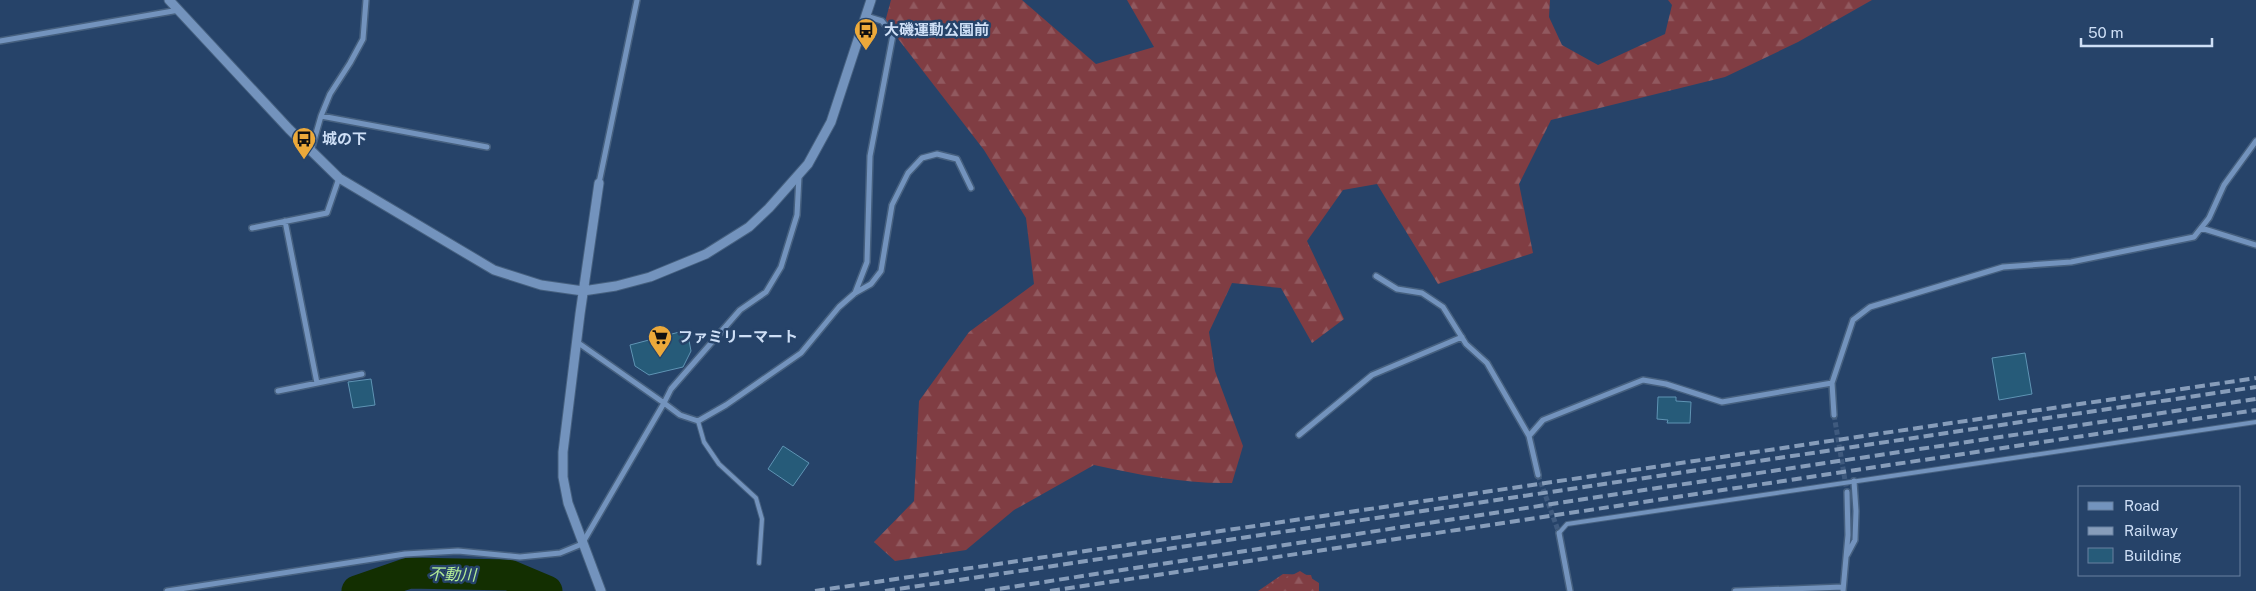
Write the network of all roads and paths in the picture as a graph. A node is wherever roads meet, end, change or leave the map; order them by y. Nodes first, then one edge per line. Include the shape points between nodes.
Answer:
1 (169, 0) edge
2 (366, 0) edge
3 (638, 0) edge
4 (871, 0) edge
5 (179, 10) junction
6 (866, 16) junction
7 (0, 41) edge
8 (321, 116) junction
9 (2256, 141) edge
10 (487, 147) dead end
11 (311, 151) junction
12 (799, 176) junction
13 (339, 178) junction
14 (599, 183) joint
15 (971, 188) dead end
16 (285, 221) junction
17 (252, 228) dead end
18 (2201, 228) junction
19 (2256, 245) edge
20 (1376, 276) dead end
21 (583, 291) junction
22 (855, 293) junction
23 (1462, 338) junction
24 (577, 342) junction
25 (362, 374) dead end
26 (317, 383) junction
27 (1832, 383) junction
28 (278, 391) dead end
29 (664, 403) junction
30 (1834, 415) tunnel mouth
31 (698, 421) junction
32 (2256, 422) edge
33 (1299, 435) dead end
34 (1529, 436) junction
35 (1538, 475) tunnel mouth
36 (1854, 481) junction
37 (1847, 492) tunnel mouth
38 (1559, 533) joint
39 (582, 544) junction
40 (1846, 558) junction
41 (759, 563) dead end
42 (1843, 589) edge
43 (167, 591) edge
44 (600, 591) edge
45 (1570, 591) edge
46 (1735, 591) edge

1 - 5 street
2 - 8 street via 363,39 330,94
3 - 14 street
4 - 6 street
5 - 7 street
5 - 11 street
6 - 12 street via 830,122
6 - 22 street via 882,20 893,35 870,156 867,262
8 - 10 street
8 - 11 street
9 - 18 street via 2224,184
11 - 13 street
12 - 21 street via 749,227 706,254 650,277
12 - 29 street via 797,215 781,267 766,292 740,310 720,330 671,389
13 - 16 street via 327,213
13 - 21 street via 494,270 541,285
14 - 21 street
15 - 22 street via 957,159 937,154 922,158 908,173 892,205 881,271 871,284
16 - 17 street
16 - 26 street
18 - 19 street
18 - 27 street via 2194,237 2071,262 2003,267 1870,307 1854,320
20 - 23 street via 1397,289 1422,293 1443,307
21 - 24 street
22 - 31 street via 839,307 801,353
23 - 33 street via 1372,375
23 - 34 street via 1487,364
24 - 29 street
24 - 39 street via 563,452 563,477
25 - 26 street
26 - 28 street
27 - 30 street
27 - 34 street via 1722,402 1643,380 1543,420
29 - 31 street via 680,415
29 - 39 street
31 - 41 lane via 704,442 719,464 756,498 762,519
32 - 36 lane
34 - 35 street
36 - 38 lane via 1567,524
36 - 40 street via 1855,540
37 - 40 street
38 - 45 street
39 - 43 street via 560,553 520,557 458,551 405,554
39 - 44 street
40 - 42 street
42 - 46 street

